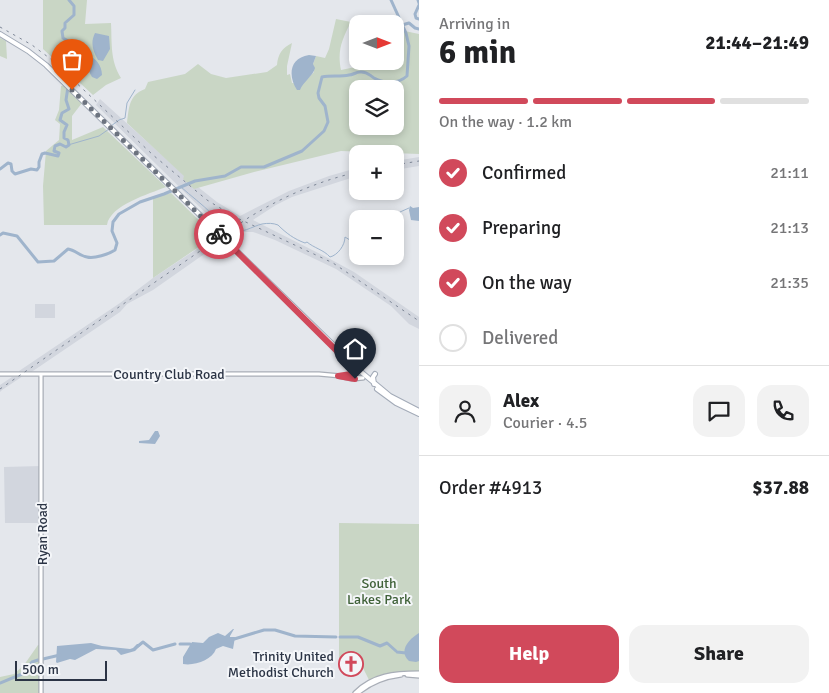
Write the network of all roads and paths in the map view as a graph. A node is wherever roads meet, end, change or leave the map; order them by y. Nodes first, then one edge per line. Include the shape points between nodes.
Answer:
1 (0, 34) edge
2 (290, 303) junction
3 (352, 366) junction
4 (0, 374) edge
5 (41, 374) junction
6 (338, 376) junction
7 (348, 376) junction
8 (364, 376) junction
9 (374, 384) junction
10 (419, 412) edge
11 (419, 674) edge
12 (42, 693) edge
13 (357, 693) edge

1 - 2 main road via 32,54 64,82
2 - 3 main road
2 - 8 main road
3 - 7 main road
3 - 8 main road
4 - 5 main road, Country Club Road
5 - 6 main road, Country Club Road
5 - 12 main road, Ryan Road
6 - 7 main road, Country Club Road
6 - 8 main road, Country Club Road via 352,379
7 - 8 main road, Country Club Road
8 - 9 main road
8 - 9 main road via 374,375
8 - 10 main road via 389,398
9 - 10 main road
11 - 13 main road via 397,673 379,677

